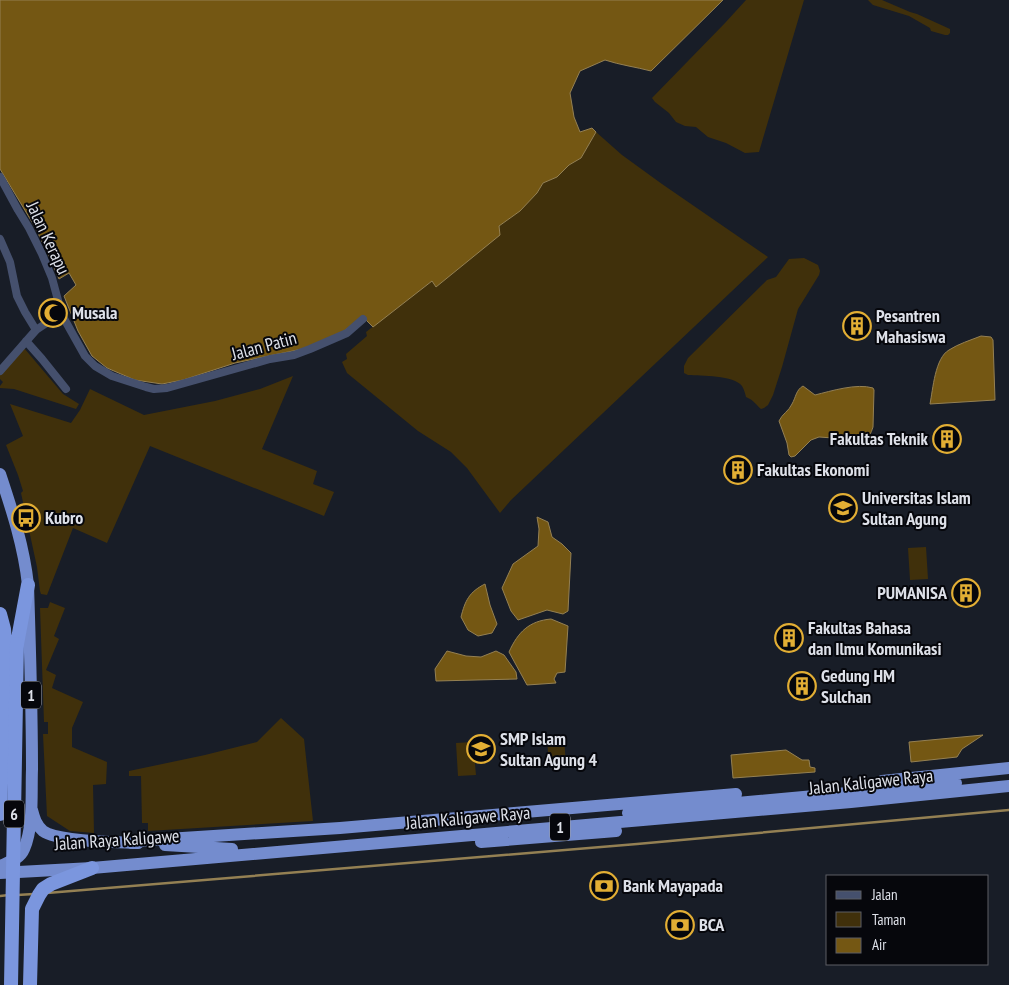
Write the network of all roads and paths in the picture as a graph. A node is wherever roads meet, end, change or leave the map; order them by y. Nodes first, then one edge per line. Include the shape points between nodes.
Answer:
1 (0, 177) edge
2 (0, 239) edge
3 (62, 315) junction
4 (363, 319) dead end
5 (36, 330) junction
6 (26, 341) junction
7 (0, 372) edge
8 (167, 388) joint
9 (66, 389) dead end
10 (0, 474) edge
11 (28, 585) junction
12 (0, 614) edge
13 (1009, 768) edge
14 (1009, 778) edge
15 (1009, 786) edge
16 (855, 793) junction
17 (1009, 793) edge
18 (31, 805) junction
19 (0, 814) edge
20 (130, 843) junction
21 (232, 849) junction
22 (1, 866) edge
23 (110, 866) junction
24 (92, 868) joint
25 (50, 877) junction
26 (11, 985) edge
27 (30, 985) edge

1 - 3 street, Jalan Kerapu via 42,254
2 - 5 street via 10,262 17,296
3 - 5 street
3 - 8 street, Jalan Kerapu via 85,356 102,371 146,387
4 - 8 street, Jalan Patin via 347,333 294,355
5 - 6 street
6 - 7 street
6 - 9 street
10 - 11 highway, 1 via 22,548
11 - 18 highway, 1
11 - 26 highway, 6, bridge via 17,644
12 - 19 highway, 6 via 4,630
13 - 16 highway
14 - 16 highway, Jalan Kaligawe Raya / 1
15 - 16 highway, Jalan Kaligawe Raya / 1
16 - 20 highway via 136,840
16 - 21 highway, Jalan Kaligawe Raya / 1
16 - 23 highway, Jalan Kaligawe Raya / 1
17 - 23 highway via 521,840 134,870
18 - 20 highway, 1 via 36,823 48,834
18 - 22 highway via 29,835 24,851 18,858
20 - 21 highway, 1
21 - 22 highway, Jalan Raya Kaligawe
22 - 25 highway
23 - 24 highway, Jalan Kaligawe Raya / 1
24 - 25 highway
25 - 27 highway via 32,909

